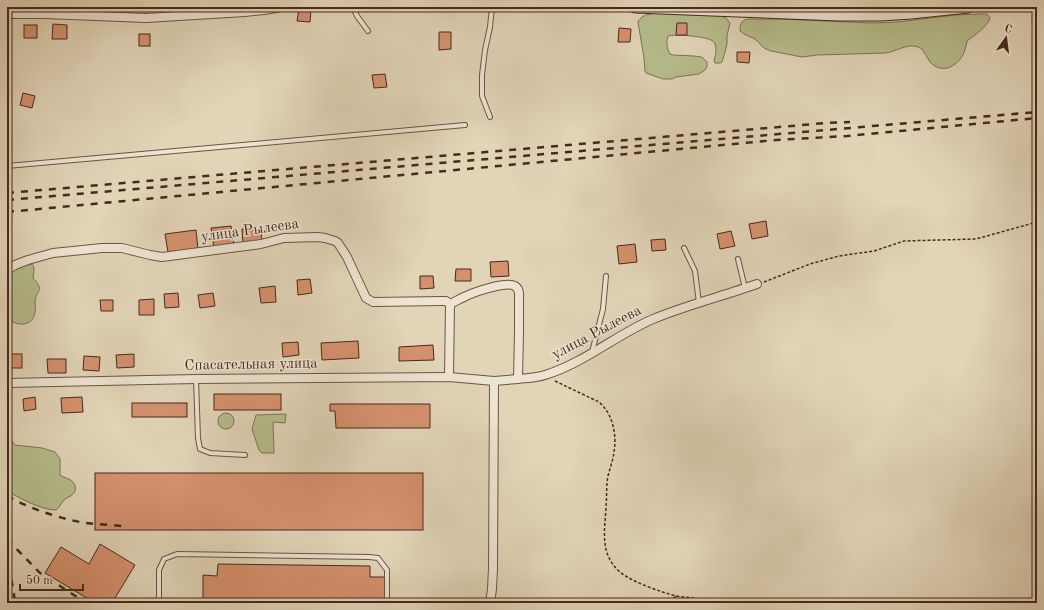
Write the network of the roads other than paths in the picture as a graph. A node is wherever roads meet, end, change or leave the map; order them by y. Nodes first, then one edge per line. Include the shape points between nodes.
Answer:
1 (281, 7) edge
2 (353, 7) edge
3 (492, 7) edge
4 (635, 7) edge
5 (968, 7) edge
6 (7, 14) edge
7 (368, 31) dead end
8 (490, 116) dead end
9 (465, 125) dead end
10 (7, 166) edge
11 (684, 248) dead end
12 (738, 259) dead end
13 (7, 270) edge
14 (606, 276) dead end
15 (757, 284) road end
16 (745, 288) junction
17 (699, 303) junction
18 (450, 304) junction
19 (591, 354) junction
20 (449, 377) junction
21 (518, 379) junction
22 (196, 380) junction
23 (494, 380) junction
24 (7, 383) edge
25 (245, 455) dead end
26 (159, 603) edge
27 (387, 603) edge
28 (490, 603) edge

1 - 6 street via 245,12 146,18
2 - 7 lane
3 - 8 lane via 482,75 482,96
4 - 5 main road via 846,15 904,14
9 - 10 lane
11 - 17 lane via 695,271
12 - 16 lane
13 - 18 street, улица Рылеева via 35,258 66,251 122,248 162,257 261,244 284,238 318,237 338,243 363,294 373,302 446,301
14 - 19 lane via 604,309
15 - 16 street, улица Рылеева
16 - 17 street, улица Рылеева
17 - 19 street, улица Рылеева via 652,320
18 - 20 street
18 - 21 street via 490,288 510,284 516,286 519,294
19 - 21 street, улица Рылеева via 545,375
20 - 22 street, Спасательная улица
20 - 23 street, Спасательная улица
21 - 23 street, улица Рылеева
22 - 24 street, Спасательная улица
22 - 25 lane via 200,449 210,453
23 - 28 street via 493,568
26 - 27 lane via 159,570 164,559 177,554 378,558 387,570

